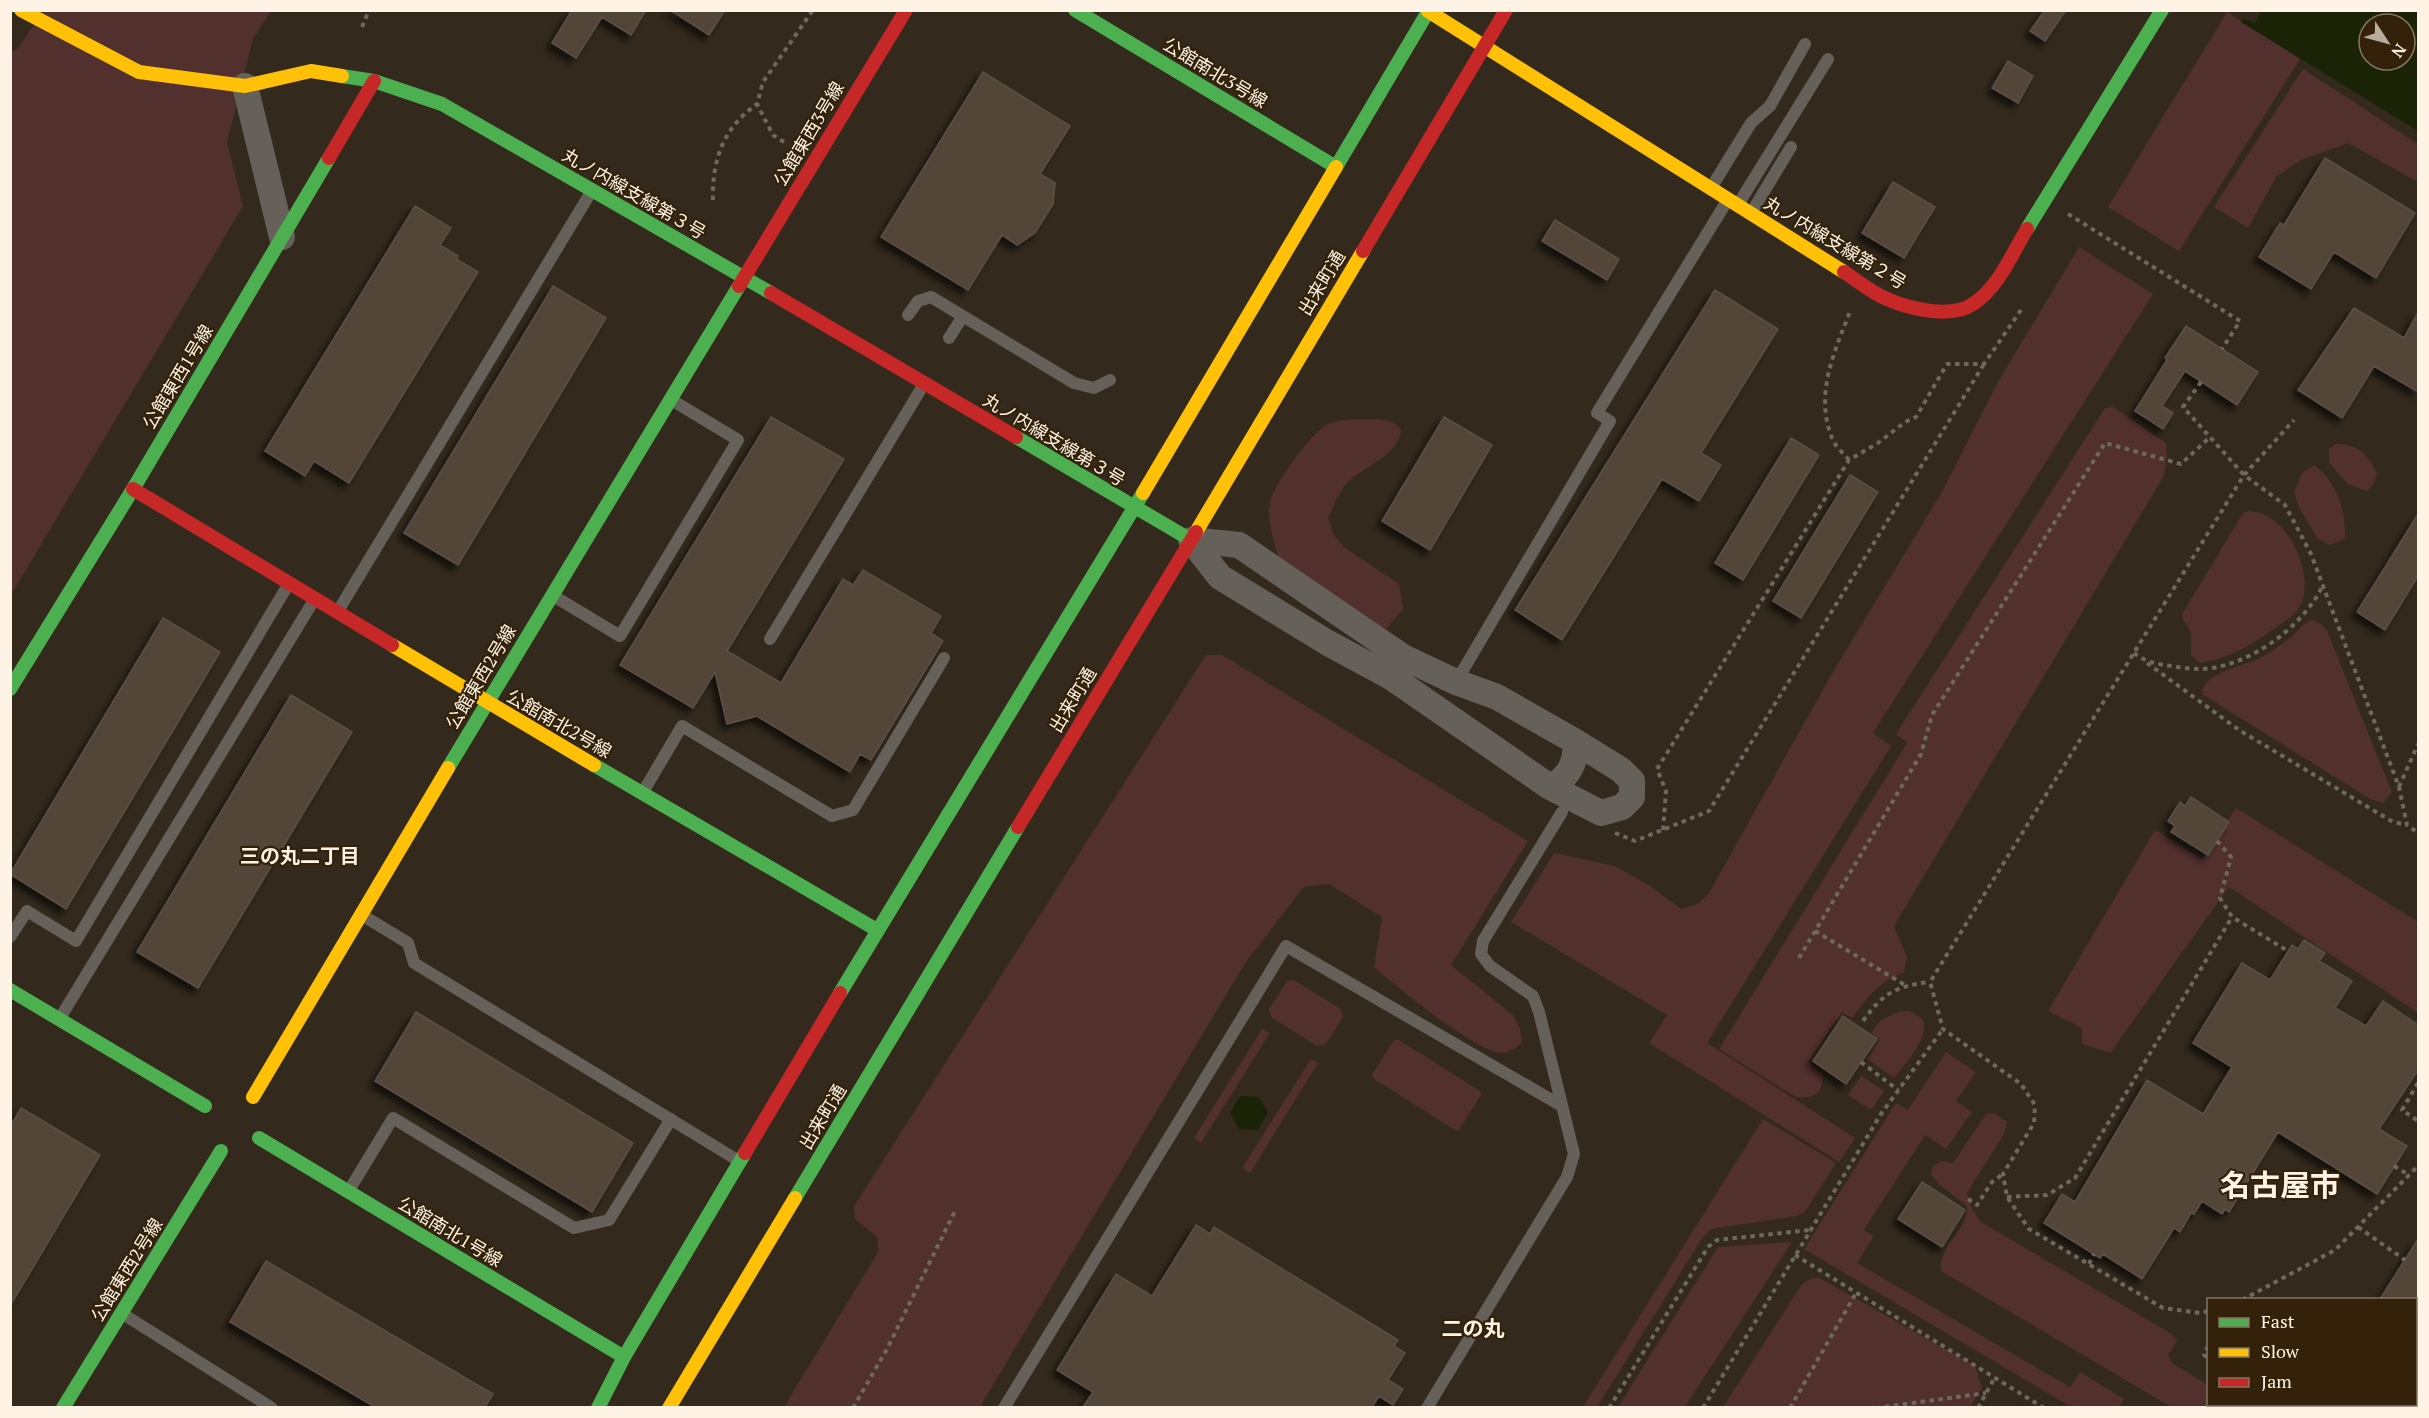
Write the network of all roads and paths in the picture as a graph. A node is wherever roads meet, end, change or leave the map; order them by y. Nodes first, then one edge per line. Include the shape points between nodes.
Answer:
1 (21, 10) edge
2 (369, 10) edge
3 (813, 10) edge
4 (906, 10) edge
5 (1075, 10) edge
6 (1506, 10) edge
7 (2162, 10) edge
8 (1428, 11) edge
9 (362, 27) dead end
10 (1805, 44) dead end
11 (1483, 47) junction
12 (1828, 59) dead end
13 (374, 81) junction
14 (245, 86) junction
15 (757, 104) junction
16 (784, 142) dead end
17 (1791, 147) dead end
18 (1336, 167) junction
19 (1711, 189) junction
20 (592, 190) junction
21 (2044, 199) junction
22 (713, 200) dead end
23 (1732, 203) junction
24 (1750, 214) junction
25 (282, 237) junction
26 (743, 277) junction
27 (1851, 309) dead end
28 (2021, 310) dead end
29 (909, 315) dead end
30 (963, 316) junction
31 (949, 338) dead end
32 (2222, 349) dead end
33 (1984, 364) junction
34 (1110, 380) dead end
35 (2200, 381) dead end
36 (924, 384) junction
37 (669, 399) junction
38 (2294, 420) dead end
39 (2210, 437) junction
40 (1849, 460) junction
41 (2244, 475) junction
42 (133, 489) junction
43 (1134, 508) junction
44 (1191, 540) junction
45 (289, 583) junction
46 (2323, 586) junction
47 (551, 595) junction
48 (315, 599) junction
49 (337, 612) junction
50 (770, 639) dead end
51 (2134, 653) junction
52 (944, 658) dead end
53 (2147, 663) junction
54 (1456, 682) junction
55 (10, 689) edge
56 (486, 702) junction
57 (1576, 742) junction
58 (2418, 744) edge
59 (1550, 787) junction
60 (2399, 787) junction
61 (642, 793) junction
62 (1562, 812) dead end
63 (2407, 825) junction
64 (1663, 830) junction
65 (1614, 833) dead end
66 (2418, 833) edge
67 (2217, 841) dead end
68 (361, 914) junction
69 (2232, 917) junction
70 (877, 930) junction
71 (1815, 931) junction
72 (10, 937) edge
73 (2288, 951) dead end
74 (1799, 958) dead end
75 (1930, 982) junction
76 (1905, 985) junction
77 (10, 990) edge
78 (60, 1019) junction
79 (1863, 1021) dead end
80 (1942, 1029) junction
81 (1861, 1062) dead end
82 (2418, 1083) edge
83 (1898, 1090) junction
84 (218, 1093) dead end
85 (1562, 1106) junction
86 (670, 1119) junction
87 (2418, 1121) edge
88 (255, 1142) joint
89 (221, 1149) dead end
90 (740, 1161) junction
91 (2394, 1166) dead end
92 (2418, 1166) edge
93 (2002, 1174) junction
94 (2409, 1175) junction
95 (348, 1192) junction
96 (2007, 1197) junction
97 (1968, 1199) dead end
98 (956, 1209) dead end
99 (2358, 1227) junction
100 (1810, 1230) junction
101 (2094, 1254) dead end
102 (1795, 1256) junction
103 (2405, 1260) dead end
104 (2088, 1264) junction
105 (1856, 1293) junction
106 (2244, 1298) edge
107 (2207, 1311) edge
108 (122, 1313) junction
109 (624, 1357) junction
110 (1995, 1377) junction
111 (1986, 1394) junction
112 (63, 1407) edge
113 (272, 1407) edge
114 (598, 1407) edge
115 (669, 1407) edge
116 (853, 1407) edge
117 (1004, 1407) edge
118 (1427, 1407) edge
119 (1609, 1407) edge
120 (1703, 1407) edge
121 (1790, 1407) edge
122 (1876, 1407) edge
123 (1978, 1407) edge
124 (2044, 1407) edge

1 - 14 street, 丸ノ内線支線第３号 via 139,72
2 - 9 path
3 - 15 path via 763,82
4 - 26 street, 公館東西3号線
5 - 18 street, 公館南北3号線
6 - 11 street, 出来町通
7 - 21 street, 丸ノ内線支線第２号
8 - 11 street, 丸ノ内線支線第２号
8 - 18 street
10 - 19 lane via 1770,106 1751,123
11 - 19 street, 丸ノ内線支線第２号
11 - 44 street, 出来町通
12 - 23 lane
13 - 14 street, 丸ノ内線支線第３号 via 310,70
13 - 20 street, 丸ノ内線支線第３号 via 442,104
13 - 25 street, 公館東西1号線
14 - 25 street
15 - 16 path via 773,135
15 - 22 path via 746,112 719,150 713,170
17 - 24 lane
18 - 43 street
19 - 23 street, 丸ノ内線支線第２号
20 - 26 street, 丸ノ内線支線第３号
20 - 49 lane
21 - 24 street, 丸ノ内線支線第２号 via 1992,286 1971,306 1944,310 1917,309 1886,299
21 - 32 path via 2240,321
23 - 24 street, 丸ノ内線支線第２号
23 - 54 lane via 1597,413 1610,421
25 - 42 street, 公館東西1号線
26 - 36 street, 丸ノ内線支線第３号
26 - 37 street, 公館東西2号線
27 - 40 path via 1827,372 1824,409 1832,440
28 - 33 path
29 - 30 lane via 918,301 931,297
30 - 31 lane
30 - 34 lane via 1074,383 1094,388
33 - 40 path via 1947,364 1916,417
33 - 64 path via 1708,811
35 - 39 path via 2183,407
36 - 43 street, 丸ノ内線支線第３号
36 - 50 lane
37 - 47 street, 公館東西2号線
37 - 47 lane via 738,440 662,568 620,636
38 - 41 path
39 - 41 path
39 - 71 path via 2181,464 2105,443 1932,716 1921,754
40 - 64 path via 1657,769 1666,791
41 - 46 path via 2285,505
41 - 51 path
42 - 45 street, 公館南北2号線
42 - 55 street, 公館東西1号線
43 - 44 street, 丸ノ内線支線第３号
43 - 70 street
44 - 54 street via 1239,545 1403,657
44 - 59 street via 1220,577 1391,677
44 - 115 street, 出来町通
45 - 48 street, 公館南北2号線
45 - 72 lane via 76,941 27,911
46 - 53 path via 2301,619 2252,654 2199,669
46 - 60 path
47 - 56 street, 公館東西2号線
48 - 49 street, 公館南北2号線
48 - 78 lane
49 - 56 street, 公館南北2号線
51 - 53 path
51 - 75 path
52 - 61 lane via 853,810 832,816 682,726
53 - 63 path via 2269,748 2393,822
54 - 57 street via 1497,697
56 - 61 street, 公館南北2号線
56 - 68 street, 公館東西2号線
57 - 59 street via 1576,760 1560,782
57 - 59 street via 1621,770 1632,781 1632,797 1622,807 1601,813
58 - 60 path
60 - 63 path
61 - 70 street, 公館南北2号線
62 - 85 lane via 1483,941 1480,954 1490,966 1533,996
63 - 66 path
64 - 65 path via 1635,841
67 - 69 path via 2231,857 2220,898
68 - 86 lane via 408,943 414,963
68 - 88 street, 公館東西2号線 via 249,1094 263,1116
69 - 73 path
69 - 96 path via 2075,1178 2047,1195
70 - 90 street
71 - 74 path
71 - 76 path
75 - 76 path
75 - 80 path
76 - 79 path via 1885,996
77 - 78 street
78 - 84 street via 203,1111
80 - 83 path
80 - 93 path via 2021,1084 2036,1105 2034,1123
81 - 83 path
82 - 87 path via 2402,1110
83 - 100 path
85 - 117 lane via 1286,946
85 - 118 lane via 1574,1154 1567,1178
86 - 90 lane
86 - 95 lane via 609,1220 574,1228 393,1119
88 - 95 street, 公館南北1号線
89 - 108 street, 公館東西2号線
90 - 109 street
91 - 94 path
92 - 94 path
93 - 96 path
93 - 97 path via 1977,1205
94 - 99 path
95 - 109 street, 公館南北1号線
96 - 104 path via 2029,1229
98 - 116 path via 887,1349
99 - 103 path
99 - 106 path via 2335,1250
100 - 102 path
100 - 119 path via 1717,1240 1707,1246
101 - 104 path
102 - 105 path
102 - 120 path
104 - 107 path via 2163,1308
105 - 110 path
105 - 121 path
108 - 112 street, 公館東西2号線
108 - 113 lane
109 - 114 street
110 - 111 path
110 - 124 path
111 - 122 path
111 - 123 path

